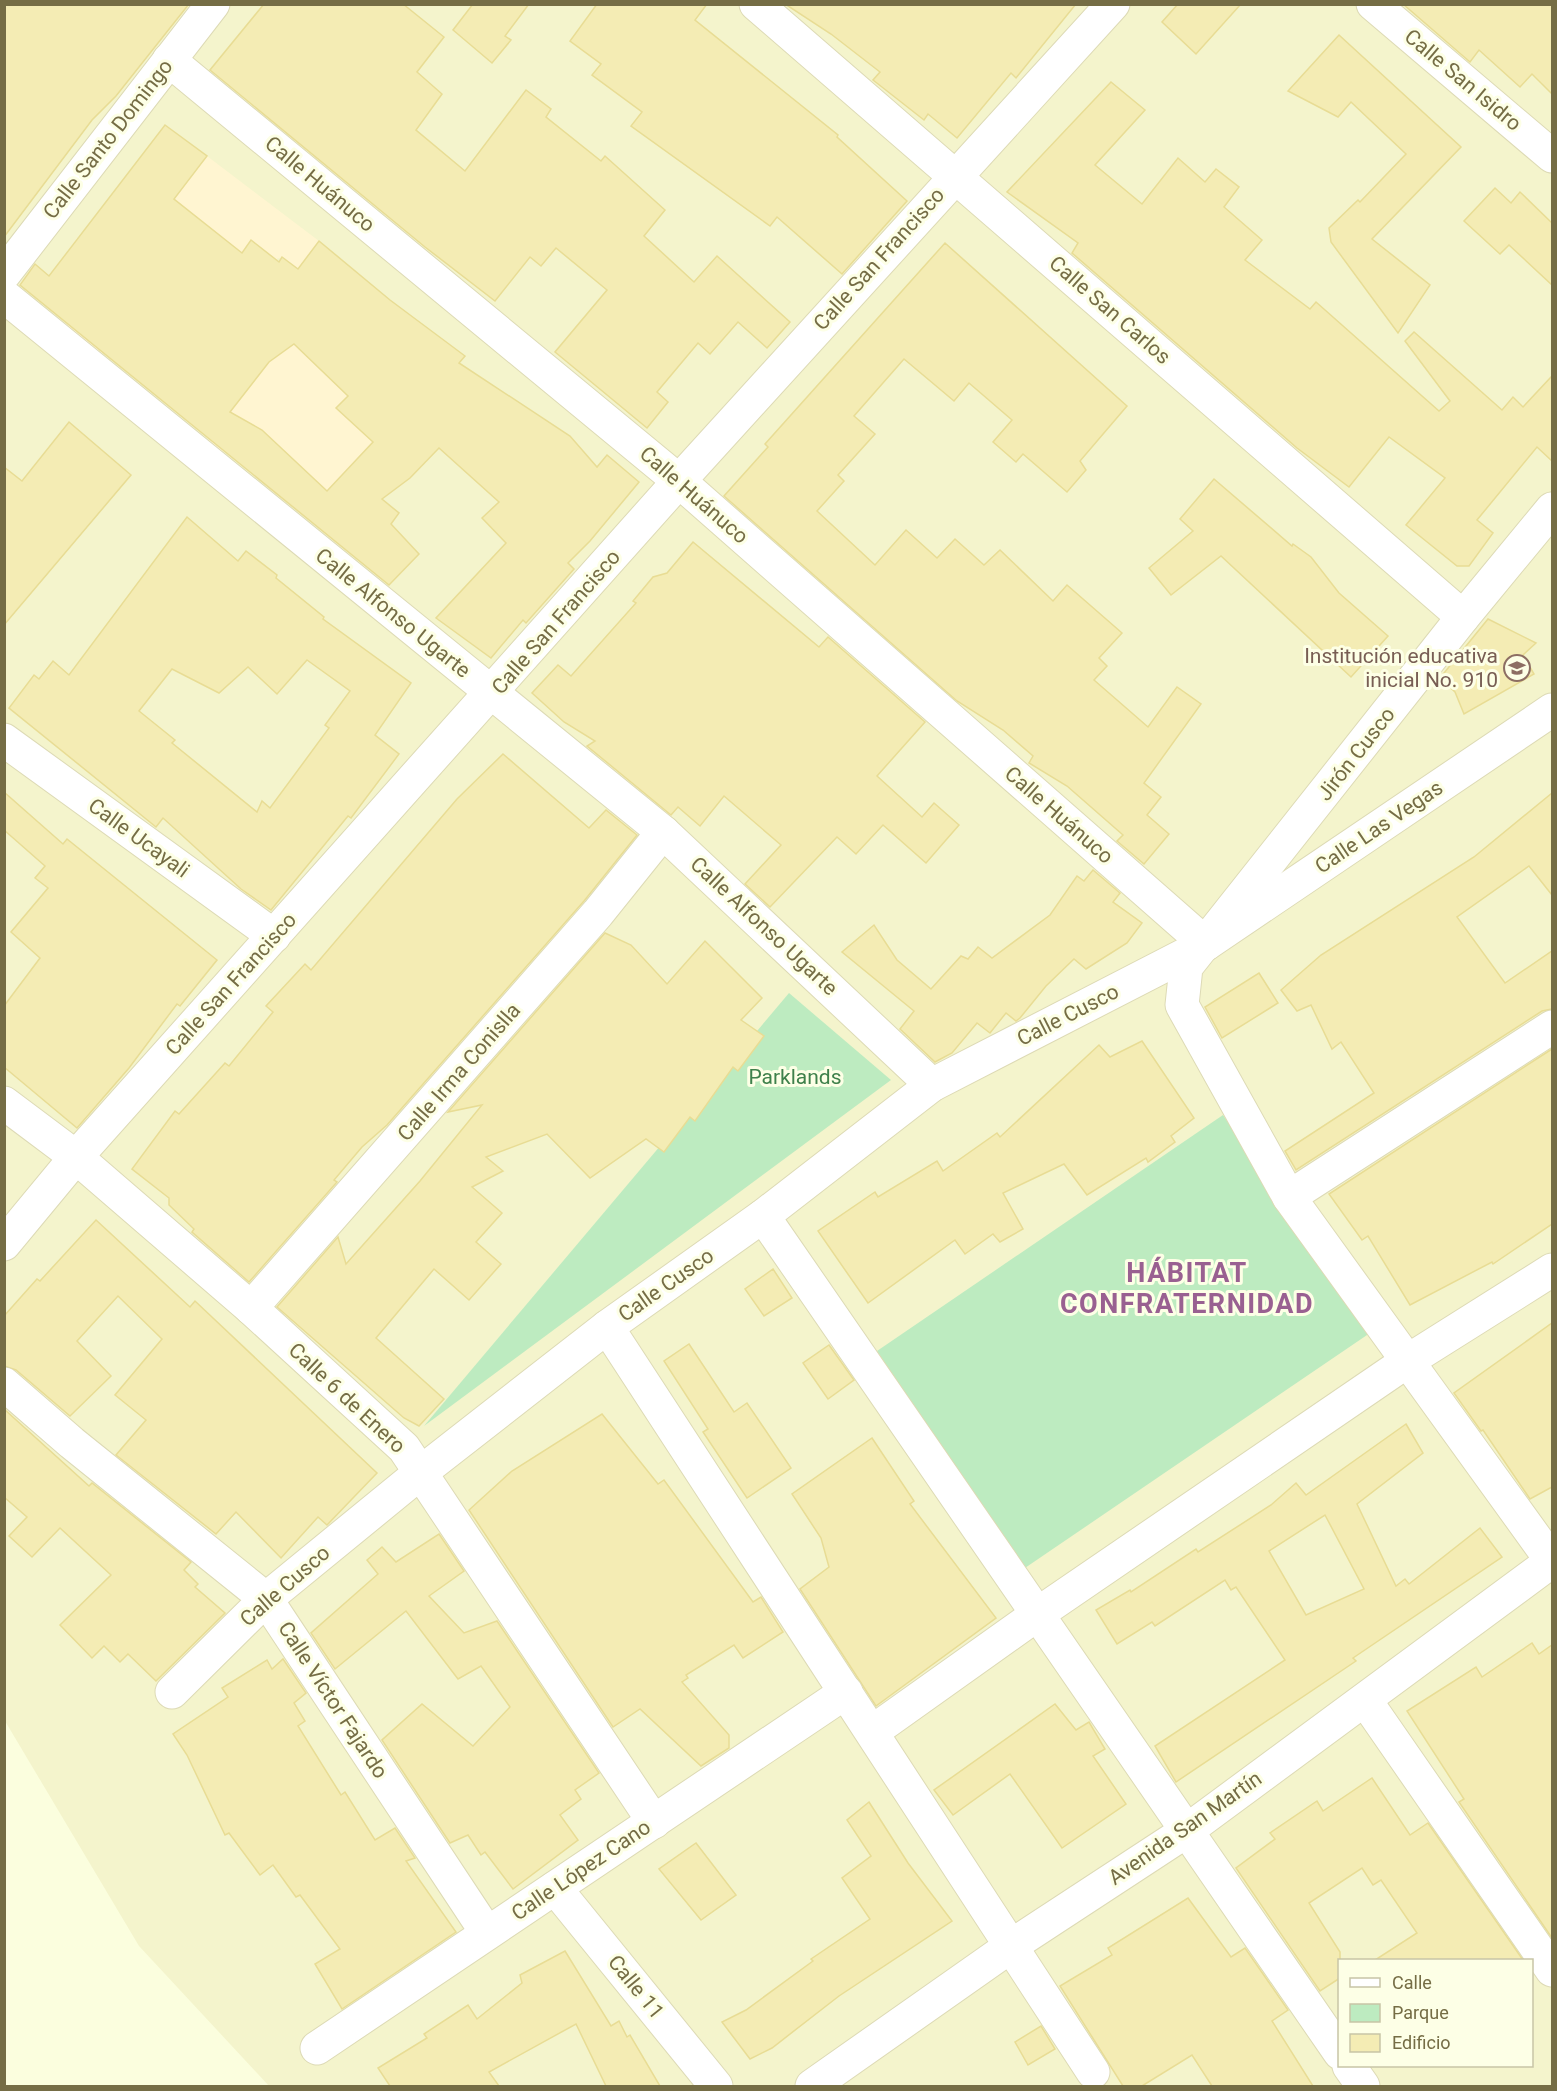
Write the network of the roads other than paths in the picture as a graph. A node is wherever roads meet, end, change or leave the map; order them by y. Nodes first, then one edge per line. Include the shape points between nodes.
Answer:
1 (213, 4) edge
2 (756, 4) edge
3 (1113, 4) edge
4 (1373, 4) edge
5 (169, 60) junction
6 (1552, 156) edge
7 (955, 176) junction
8 (4, 274) edge
9 (4, 296) edge
10 (679, 481) junction
11 (1552, 509) edge
12 (1463, 617) junction
13 (491, 694) junction
14 (1552, 710) edge
15 (4, 740) edge
16 (663, 832) junction
17 (274, 936) junction
18 (1206, 944) junction
19 (1552, 1027) edge
20 (932, 1085) junction
21 (4, 1103) edge
22 (76, 1157) junction
23 (1289, 1197) junction
24 (763, 1216) junction
25 (4, 1244) edge
26 (1552, 1270) edge
27 (251, 1308) junction
28 (607, 1327) junction
29 (1406, 1362) junction
30 (4, 1384) edge
31 (420, 1473) junction
32 (1552, 1561) edge
33 (267, 1599) junction
34 (1038, 1613) junction
35 (172, 1692) dead end
36 (846, 1692) junction
37 (1365, 1700) junction
38 (872, 1732) junction
39 (654, 1822) junction
40 (1185, 1832) junction
41 (555, 1888) junction
42 (487, 1934) junction
43 (1011, 1946) junction
44 (1552, 1970) edge
45 (316, 2048) dead end
46 (1338, 2050) edge
47 (1349, 2067) edge
48 (1092, 2072) dead end
49 (716, 2086) edge
50 (812, 2086) edge
51 (1363, 2086) edge

1 - 5 street, Calle Santo Domingo
2 - 7 street, Calle San Carlos
3 - 7 street, Calle San Francisco
4 - 6 street, Calle San Isidro
5 - 8 street, Calle Santo Domingo
5 - 10 street, Calle Huánuco
7 - 10 street, Calle San Francisco
7 - 12 street, Calle San Carlos
9 - 13 street, Calle Alfonso Ugarte
10 - 13 street, Calle San Francisco
10 - 18 street, Calle Huánuco
11 - 12 street, Jirón Cusco
12 - 18 street, Jirón Cusco
13 - 16 street, Calle Alfonso Ugarte
13 - 17 street, Calle San Francisco
14 - 18 street, Calle Las Vegas
15 - 17 street, Calle Ucayali
16 - 20 street, Calle Alfonso Ugarte
16 - 27 street, Calle Irma Conislla via 598,913
17 - 22 street, Calle San Francisco
18 - 20 street, Calle Cusco
18 - 23 street via 1186,968 1182,1005
19 - 23 street
20 - 24 street, Calle Cusco
21 - 22 street, Calle 6 de Enero
22 - 25 street, Calle San Francisco
22 - 27 street, Calle 6 de Enero
23 - 29 street
24 - 28 street, Calle Cusco
24 - 34 street
26 - 29 street
27 - 31 street, Calle 6 de Enero via 404,1448
28 - 31 street, Calle Cusco
28 - 36 street
29 - 32 street
29 - 34 street
30 - 33 street, Calle Víctor Fajardo
31 - 33 street, Calle Cusco
31 - 39 street, Calle 6 de Enero
32 - 37 street, Avenida San Martín
33 - 35 street, Calle Cusco
33 - 42 street, Calle Víctor Fajardo
34 - 38 street
34 - 40 street
36 - 38 street
36 - 39 street, Calle López Cano
37 - 40 street, Avenida San Martín
37 - 44 street
38 - 43 street
39 - 41 street, Calle López Cano
40 - 43 street, Avenida San Martín
40 - 46 street
41 - 42 street, Calle López Cano
41 - 49 street, Calle 11
42 - 45 street, Calle López Cano
43 - 48 street
43 - 50 street, Avenida San Martín
47 - 51 street

